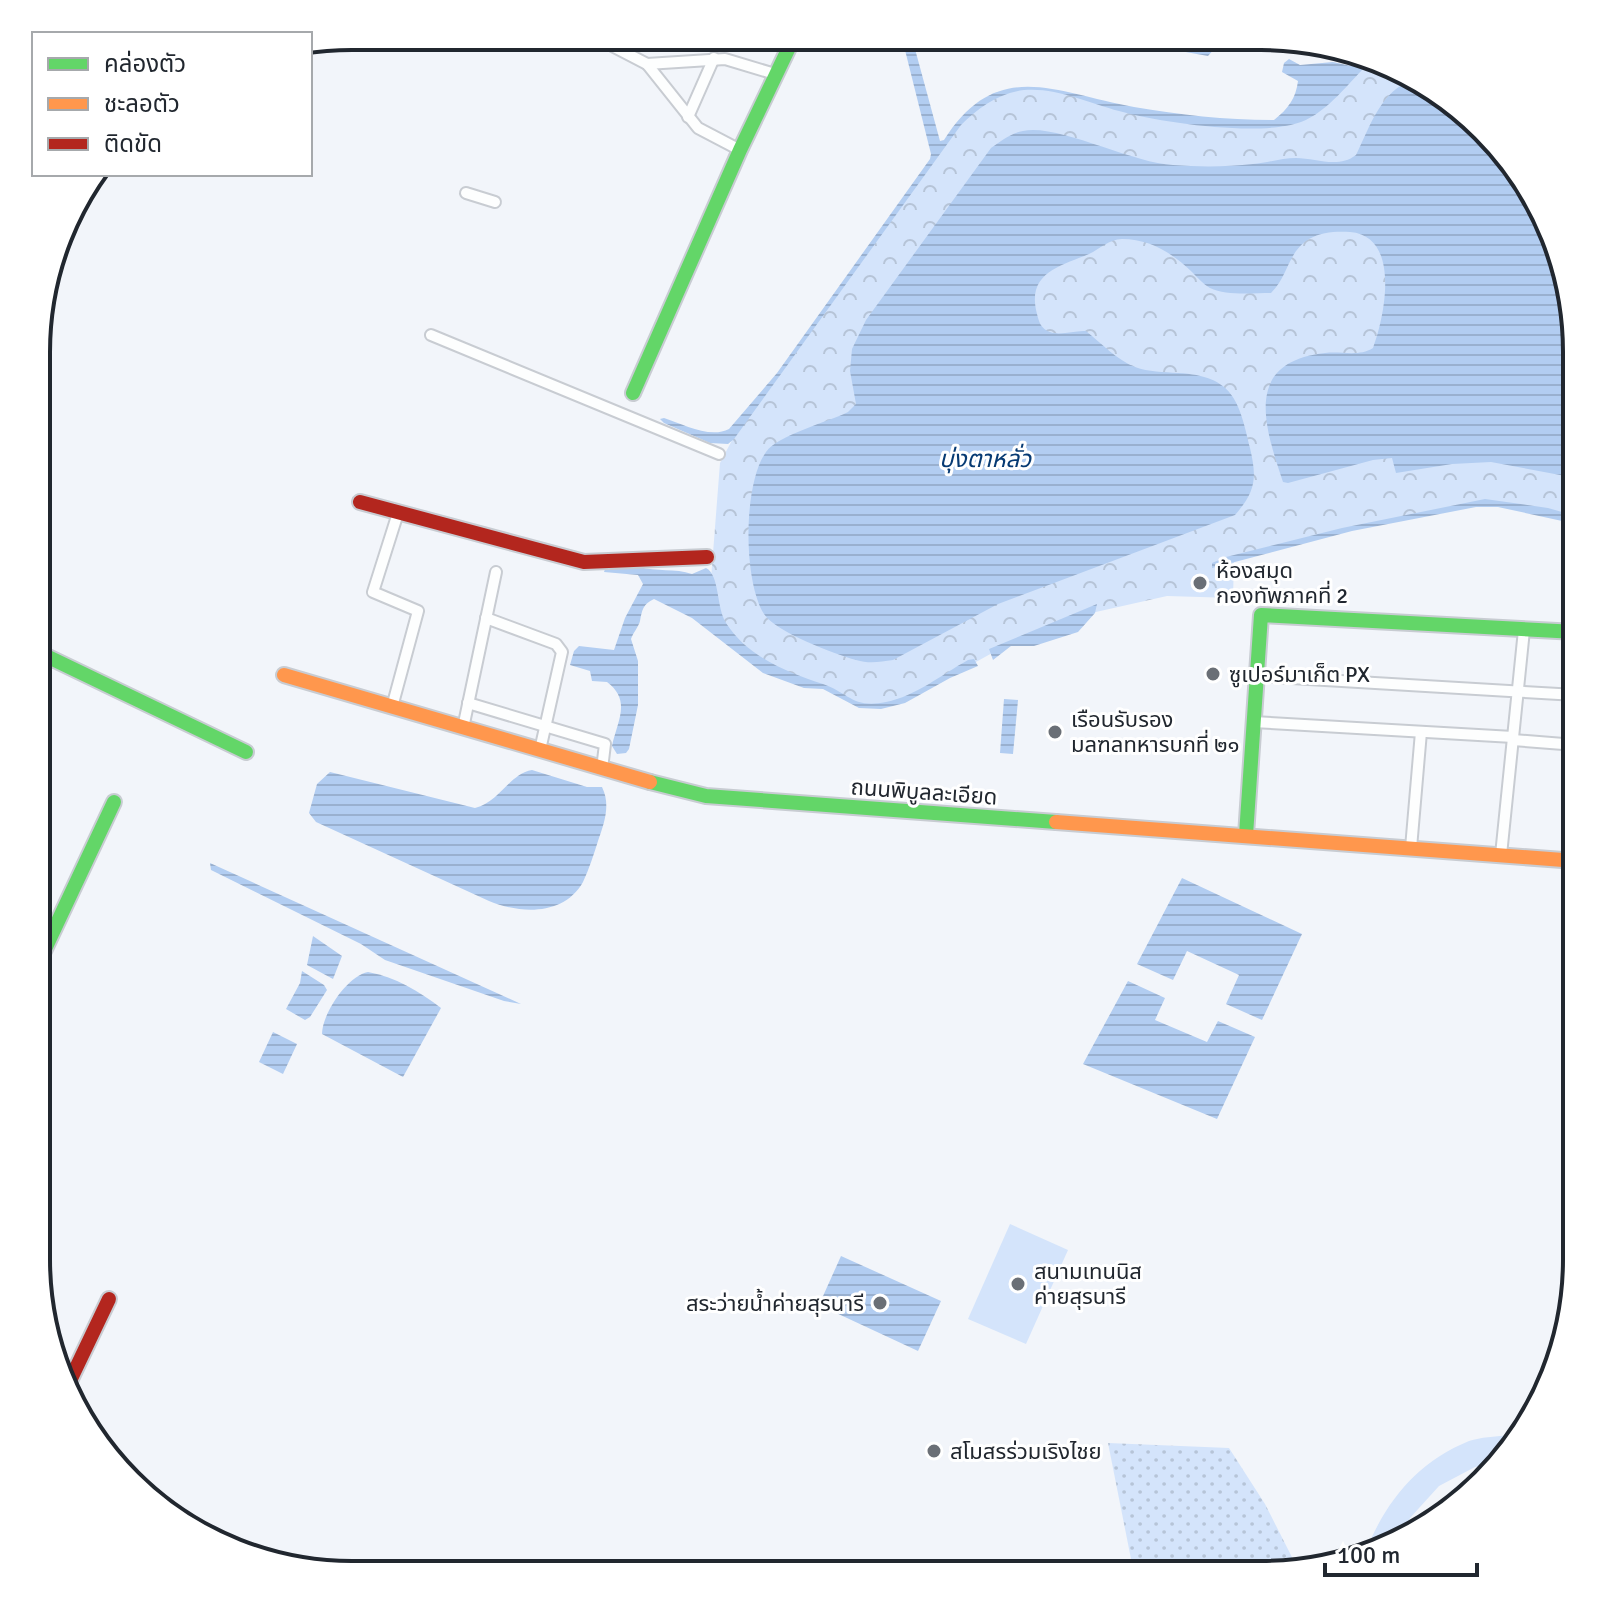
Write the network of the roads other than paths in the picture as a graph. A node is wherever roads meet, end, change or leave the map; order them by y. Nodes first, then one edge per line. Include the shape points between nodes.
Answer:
1 (620, 50) edge
2 (787, 50) edge
3 (714, 58) junction
4 (647, 64) junction
5 (775, 74) junction
6 (688, 117) junction
7 (740, 150) junction
8 (466, 193) dead end
9 (495, 202) dead end
10 (431, 335) dead end
11 (633, 393) dead end
12 (719, 454) dead end
13 (360, 502) dead end
14 (398, 513) junction
15 (707, 557) dead end
16 (496, 572) dead end
17 (486, 618) junction
18 (1524, 630) junction
19 (1563, 632) edge
20 (50, 658) edge
21 (284, 675) dead end
22 (1257, 676) junction
23 (1518, 691) junction
24 (1563, 694) edge
25 (468, 703) junction
26 (392, 707) junction
27 (1253, 722) junction
28 (545, 725) junction
29 (463, 728) junction
30 (1421, 732) junction
31 (1513, 738) junction
32 (1563, 744) edge
33 (540, 750) junction
34 (246, 752) dead end
35 (602, 769) junction
36 (114, 802) dead end
37 (1246, 835) junction
38 (1411, 848) junction
39 (1501, 855) junction
40 (1563, 860) edge
41 (50, 938) edge
42 (109, 1299) dead end
43 (73, 1374) edge

1 - 4 street
2 - 5 street
3 - 4 street
3 - 5 street
3 - 6 street
4 - 6 street
5 - 7 street
6 - 7 street via 703,133
7 - 11 street
8 - 9 street
10 - 12 street
13 - 14 street
14 - 15 street via 584,562
14 - 26 street via 373,592 418,611
16 - 17 street
17 - 25 street
17 - 28 street via 556,644 562,652
18 - 19 street
18 - 22 street via 1261,615
18 - 23 street
20 - 34 street
21 - 26 street, ถนนพิบูลละเอียด
22 - 23 street
22 - 27 street
23 - 24 street
23 - 31 street
25 - 28 street
25 - 29 street
26 - 29 street, ถนนพิบูลละเอียด
27 - 30 street
27 - 37 street
28 - 33 street
28 - 35 street via 605,744
29 - 33 street, ถนนพิบูลละเอียด
30 - 31 street
30 - 38 street
31 - 32 street
31 - 39 street
33 - 35 street, ถนนพิบูลละเอียด
35 - 37 street, ถนนพิบูลละเอียด via 721,797
36 - 41 street
37 - 38 street, ถนนพิบูลละเอียด
38 - 39 street, ถนนพิบูลละเอียด
39 - 40 street, ถนนพิบูลละเอียด
42 - 43 street

